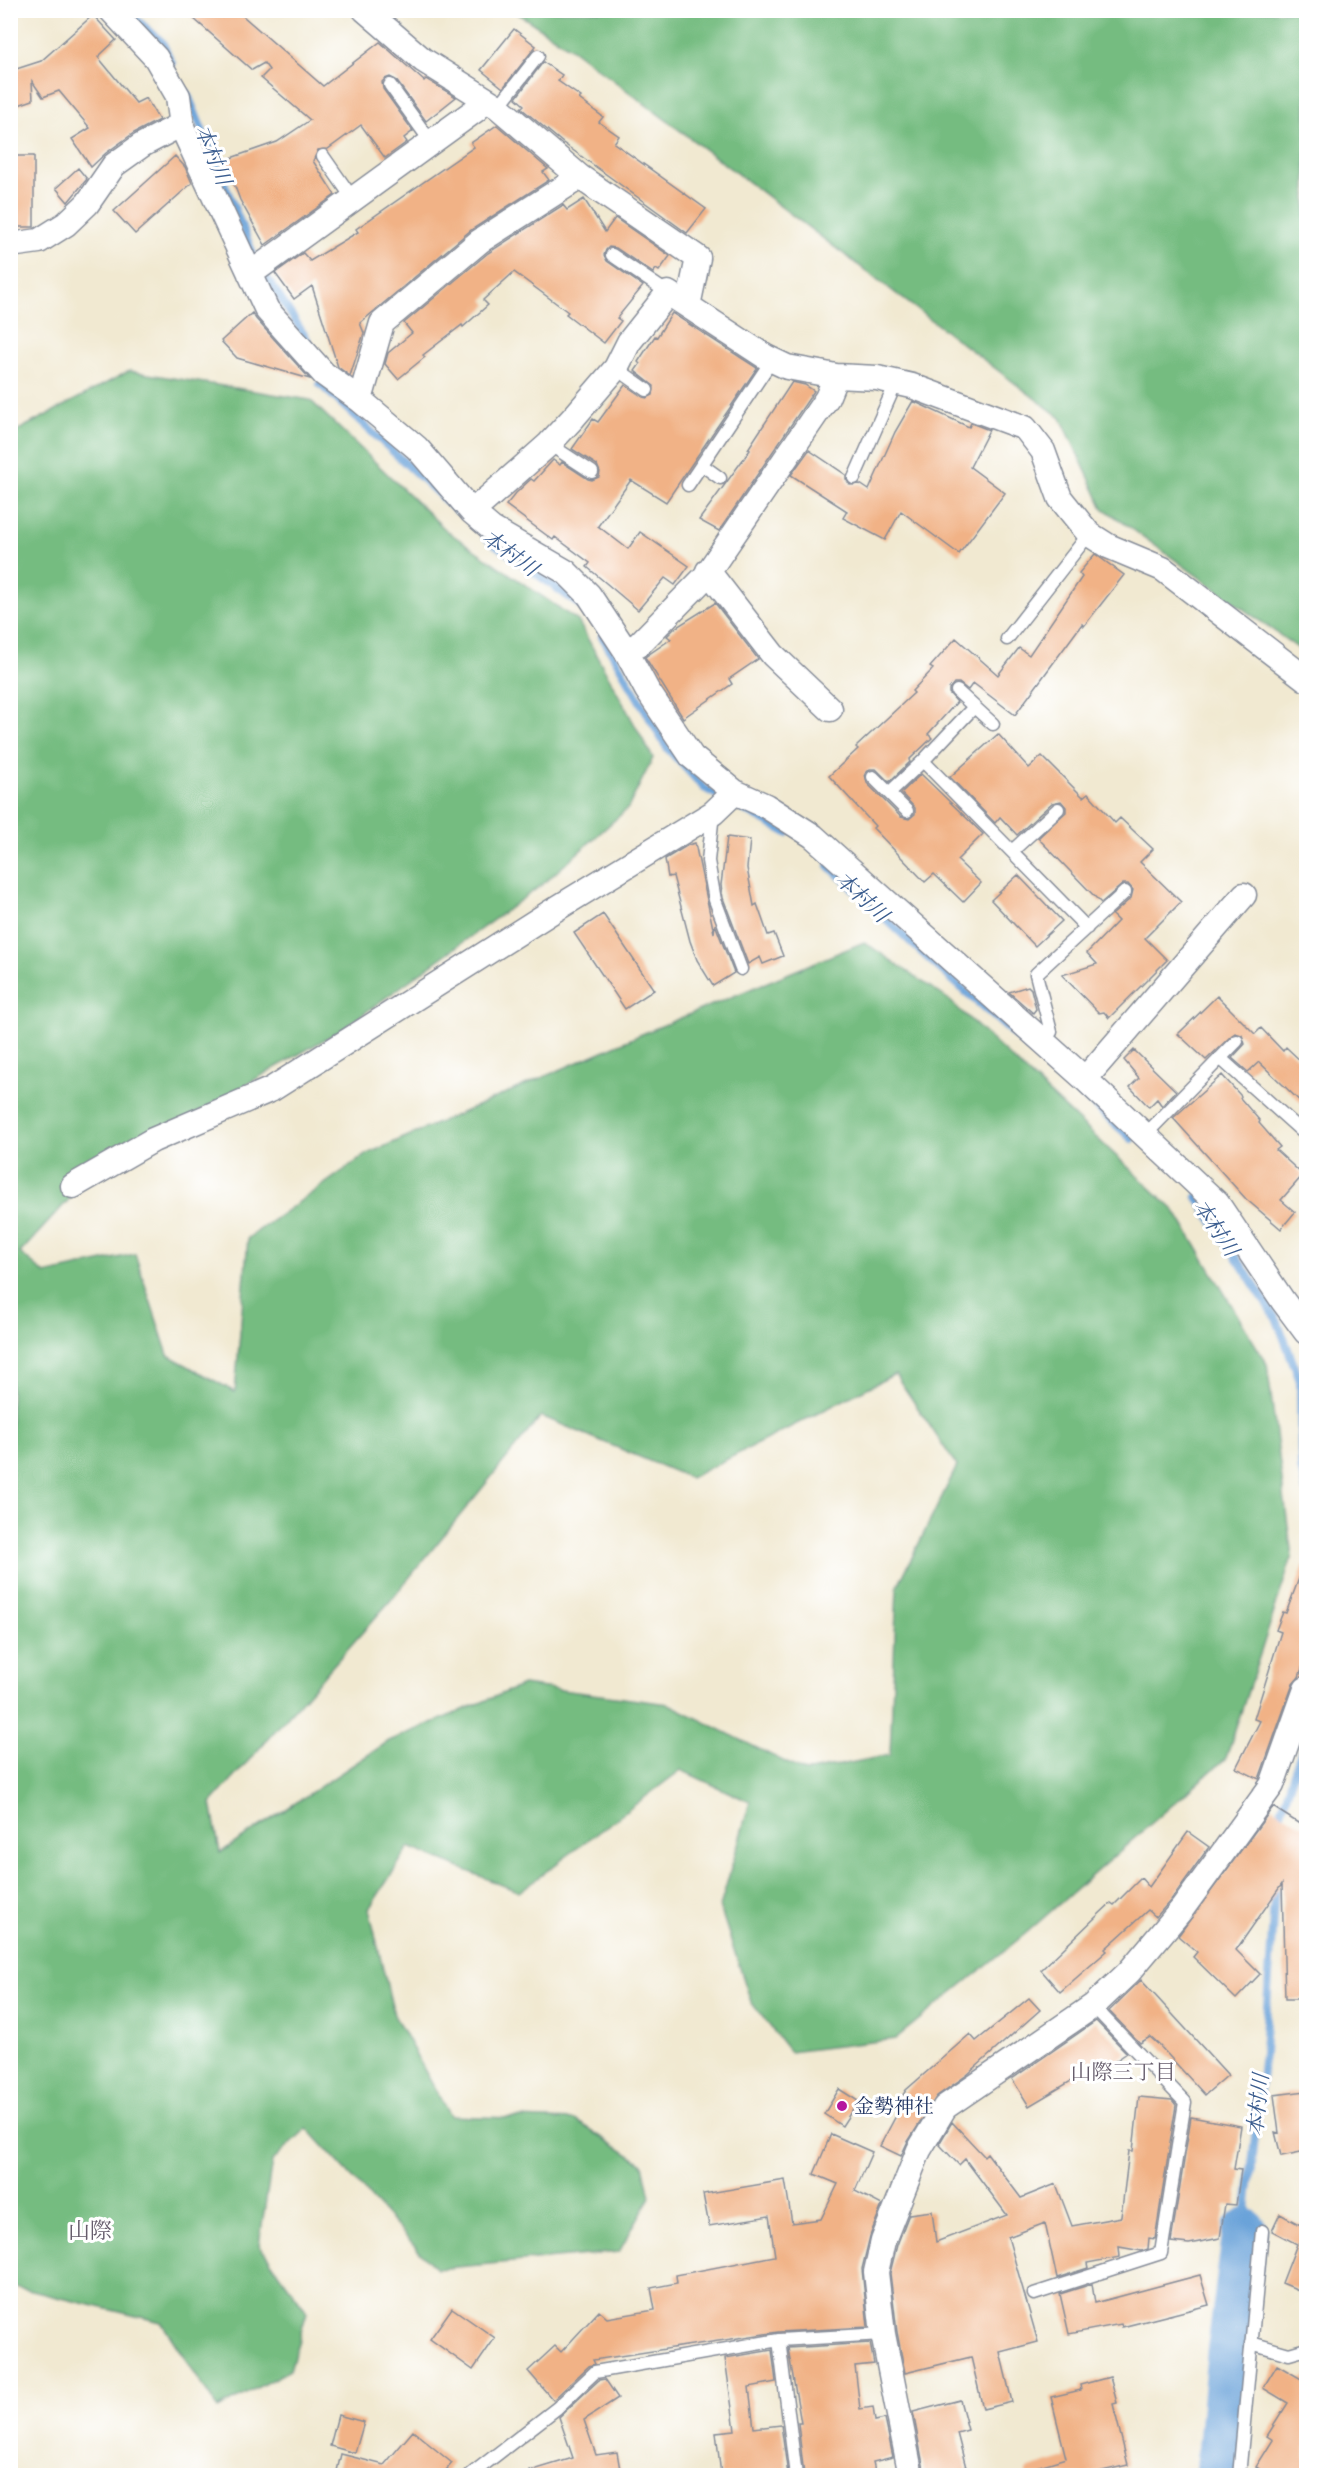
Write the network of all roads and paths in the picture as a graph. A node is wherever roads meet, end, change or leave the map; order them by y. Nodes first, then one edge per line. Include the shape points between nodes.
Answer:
1 (111, 10) edge
2 (365, 10) edge
3 (538, 56) dead end
4 (390, 85) dead end
5 (488, 108) junction
6 (182, 124) junction
7 (431, 142) junction
8 (323, 156) dead end
9 (580, 177) junction
10 (352, 199) junction
11 (10, 245) edge
12 (612, 255) dead end
13 (251, 273) junction
14 (668, 293) junction
15 (688, 306) junction
16 (772, 360) junction
17 (616, 368) junction
18 (836, 376) junction
19 (896, 383) junction
20 (647, 390) dead end
21 (360, 400) junction
22 (549, 444) junction
23 (702, 465) junction
24 (592, 472) dead end
25 (720, 478) dead end
26 (854, 478) dead end
27 (688, 485) dead end
28 (472, 512) junction
29 (1089, 534) junction
30 (708, 571) junction
31 (1007, 639) dead end
32 (626, 651) junction
33 (1306, 678) edge
34 (957, 691) dead end
35 (974, 707) junction
36 (830, 709) dead end
37 (993, 724) dead end
38 (923, 761) junction
39 (873, 777) dead end
40 (889, 792) junction
41 (724, 803) junction
42 (1058, 809) dead end
43 (907, 810) dead end
44 (1012, 851) junction
45 (1125, 892) dead end
46 (1244, 895) dead end
47 (1087, 927) junction
48 (741, 969) dead end
49 (1042, 1041) junction
50 (1237, 1041) dead end
51 (1221, 1058) junction
52 (1085, 1079) junction
53 (1145, 1135) junction
54 (1306, 1135) edge
55 (73, 1186) dead end
56 (1306, 1332) edge
57 (1306, 1689) edge
58 (1093, 2006) junction
59 (1262, 2231) dead end
60 (1034, 2294) dead end
61 (883, 2334) junction
62 (779, 2340) junction
63 (1251, 2343) junction
64 (1306, 2352) edge
65 (469, 2475) edge
66 (796, 2475) edge
67 (910, 2475) edge
68 (1239, 2475) edge

1 - 6 street via 156,58 178,96
2 - 5 street
3 - 5 lane
4 - 7 lane
5 - 7 street
5 - 9 street
6 - 11 street via 114,165 87,204 66,224 39,241
6 - 13 street
7 - 10 street
8 - 10 lane
9 - 15 street via 698,258
9 - 21 street via 480,241 382,323
10 - 13 street
12 - 14 lane
13 - 21 street via 267,310 324,374
14 - 15 street
14 - 17 street via 629,342
15 - 16 street
16 - 18 street
16 - 23 lane
17 - 20 lane
17 - 22 street
18 - 19 street
18 - 30 street via 827,398
19 - 26 lane
19 - 29 street via 1025,428 1043,451 1060,498
21 - 28 street via 417,448
22 - 24 lane
22 - 28 street
23 - 25 lane
23 - 27 lane
28 - 32 street via 492,529 567,572 589,595
29 - 31 lane
29 - 33 street via 1163,569
30 - 32 street via 639,644
30 - 36 street via 773,655
32 - 41 street via 647,690
34 - 35 lane
35 - 37 lane
35 - 38 lane
38 - 40 lane
38 - 44 lane
39 - 40 lane
40 - 43 lane
41 - 48 lane via 708,861 713,890
41 - 49 street via 766,806 813,836
41 - 55 street via 272,1089 153,1140
42 - 44 lane
44 - 47 lane
45 - 47 lane
46 - 52 street
47 - 49 lane via 1036,974 1051,1032
49 - 52 street
50 - 51 lane
51 - 53 lane
51 - 54 lane
52 - 53 street
53 - 56 street via 1217,1203
57 - 58 street via 1272,1785 1182,1909 1129,1972
58 - 60 lane via 1185,2102 1161,2253
58 - 61 street via 945,2107 919,2150 883,2241 876,2272
59 - 63 lane
61 - 62 lane
61 - 67 street
62 - 65 lane via 595,2372 556,2408
62 - 66 lane
63 - 64 lane via 1289,2354 1303,2349
63 - 68 lane

